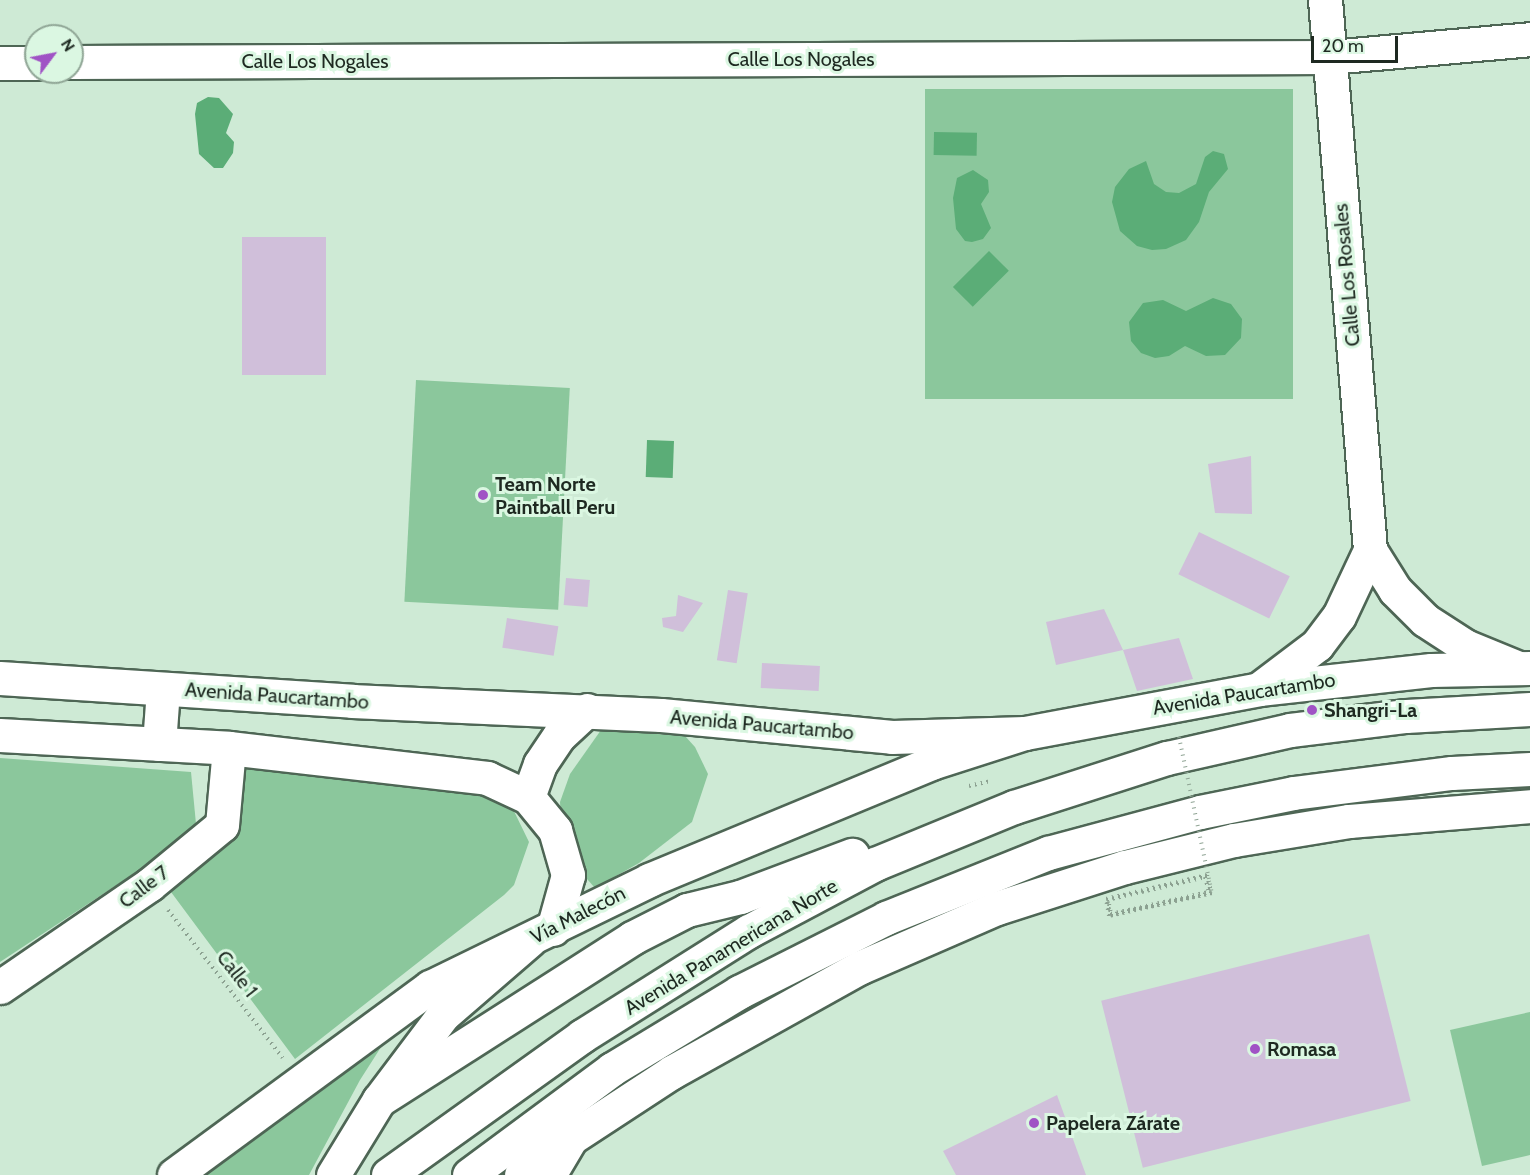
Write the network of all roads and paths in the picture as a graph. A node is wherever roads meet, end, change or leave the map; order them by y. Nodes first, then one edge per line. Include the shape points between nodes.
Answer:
1 (1325, 0) edge
2 (1530, 39) edge
3 (1330, 57) junction
4 (84, 62) edge
5 (0, 63) edge
6 (24, 63) edge
7 (1370, 550) junction
8 (1525, 668) edge
9 (0, 678) edge
10 (163, 688) junction
11 (1259, 688) junction
12 (1530, 709) edge
13 (587, 710) junction
14 (1025, 733) junction
15 (0, 735) edge
16 (1179, 737) dead end
17 (159, 744) junction
18 (229, 748) junction
19 (1530, 769) edge
20 (528, 796) junction
21 (1530, 806) edge
22 (1014, 807) junction
23 (149, 885) junction
24 (1115, 895) dead end
25 (542, 934) junction
26 (0, 987) edge
27 (300, 1080) junction
28 (379, 1100) junction
29 (571, 1138) junction
30 (174, 1175) edge
31 (333, 1175) edge
32 (388, 1175) edge
33 (469, 1175) edge
34 (521, 1175) edge
35 (549, 1175) edge

1 - 3 main road, Calle Los Rosales
2 - 3 main road, Calle Los Nogales
3 - 4 main road, Calle Los Nogales
3 - 7 main road, Calle Los Rosales
5 - 6 main road
7 - 8 main road, Calle Los Rosales via 1395,590 1425,620 1465,646
7 - 11 main road, Calle Los Rosales via 1339,616 1317,645
8 - 11 main road, Avenida Paucartambo via 1431,670
9 - 10 main road, Avenida Paucartambo
10 - 13 main road, Avenida Paucartambo
10 - 17 main road
11 - 14 main road, Avenida Paucartambo
12 - 22 main road, Avenida Panamericana Norte via 1406,716 1290,730 1167,758
13 - 14 main road, Avenida Paucartambo via 892,737
13 - 20 main road via 559,736 540,764
14 - 25 main road, Vía Malecón via 920,767 649,880
15 - 17 main road
16 - 24 path, bridge via 1212,893 1109,916 1106,899 1207,875 1211,892 1110,915 1107,900 1205,877 1209,892 1111,914 1108,902
17 - 18 main road
18 - 20 main road via 487,778
18 - 23 main road, Calle 7 via 222,825
19 - 33 main road via 1452,773 1293,793 1188,814 1048,854 886,918 739,992 612,1069
20 - 25 main road via 555,830 568,875
21 - 29 main road via 1349,821 1245,838 1125,867 997,909 922,939 802,998 672,1072
22 - 28 main road via 947,819 740,897 687,910 632,938 522,1005
22 - 32 main road, Avenida Panamericana Norte via 875,864 749,932 582,1036
23 - 26 main road, Calle 7
23 - 27 path, Calle 1
25 - 27 main road, Vía Malecón via 430,987
25 - 28 main road via 443,1016
27 - 30 main road, Vía Malecón
28 - 31 main road
29 - 34 main road
29 - 35 main road

